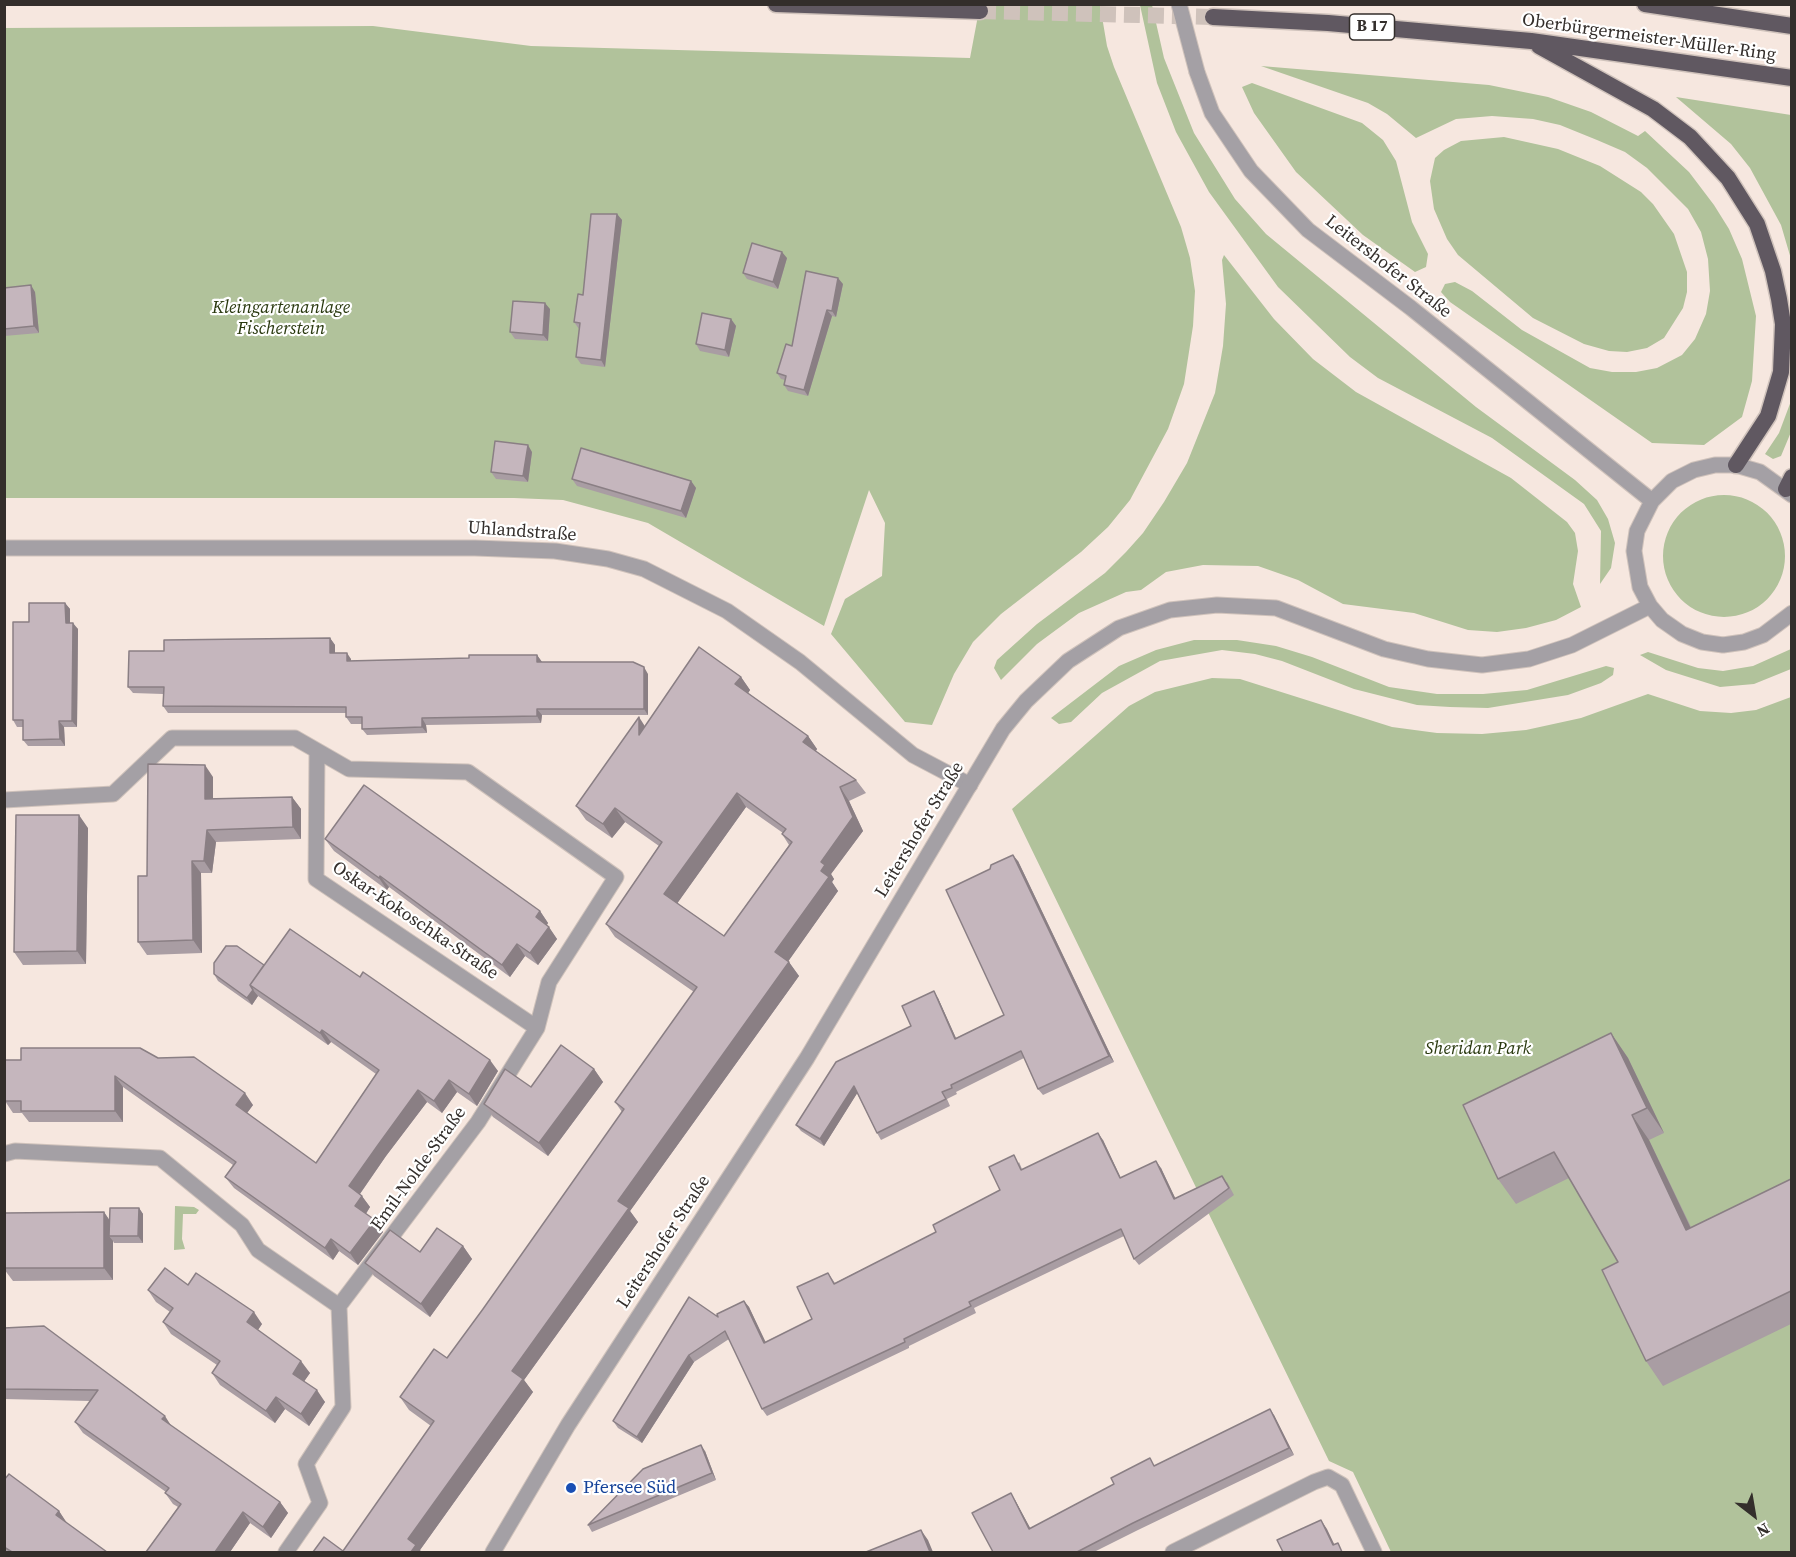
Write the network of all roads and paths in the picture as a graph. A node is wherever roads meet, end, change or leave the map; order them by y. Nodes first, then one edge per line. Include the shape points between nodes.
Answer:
1 (776, 4) edge
2 (1179, 4) edge
3 (1646, 4) edge
4 (980, 11) tunnel mouth
5 (1214, 17) tunnel mouth
6 (1791, 26) edge
7 (1531, 41) junction
8 (1791, 78) edge
9 (1736, 465) junction
10 (1790, 487) edge
11 (1652, 501) junction
12 (4, 548) edge
13 (1650, 606) junction
14 (1791, 613) edge
15 (317, 751) junction
16 (970, 785) junction
17 (4, 800) edge
18 (537, 1028) junction
19 (4, 1154) edge
20 (339, 1306) junction
21 (286, 1552) edge
22 (493, 1552) edge
23 (1173, 1552) edge
24 (1374, 1552) edge

1 - 4 highway
2 - 11 street, Leitershofer Straße, bridge via 1212,113 1251,171 1308,230
3 - 6 highway, Oberbürgermeister-Müller-Ring
5 - 7 highway, Oberbürgermeister-Müller-Ring / B 17
7 - 8 highway, Oberbürgermeister-Müller-Ring / B 17
7 - 9 highway via 1653,109 1690,137 1728,178 1757,224 1773,271 1783,324 1781,372 1768,416
9 - 10 street
9 - 11 street via 1694,470 1672,481
11 - 13 street via 1637,531 1634,551 1640,586
12 - 16 street, Uhlandstraße via 475,548 555,551 608,559 644,568 727,611 800,662 913,755
13 - 14 street via 1682,634 1723,645 1763,635
13 - 16 street, Leitershofer Straße via 1572,645 1529,659 1482,665 1384,649 1276,608 1217,605 1170,610 1119,628 1068,661 1015,714
15 - 17 street via 295,738 172,738 113,794
15 - 18 street, Oskar-Kokoschka-Straße via 316,879
15 - 18 street, Emil-Nolde-Straße via 349,769 468,772 616,877 549,982
16 - 22 street, Leitershofer Straße via 807,1058 568,1425
18 - 20 street, Emil-Nolde-Straße via 478,1122
19 - 20 street via 15,1150 160,1158 242,1225 258,1250
20 - 21 street via 343,1407 306,1464 320,1503
23 - 24 street via 1328,1478 1342,1485

